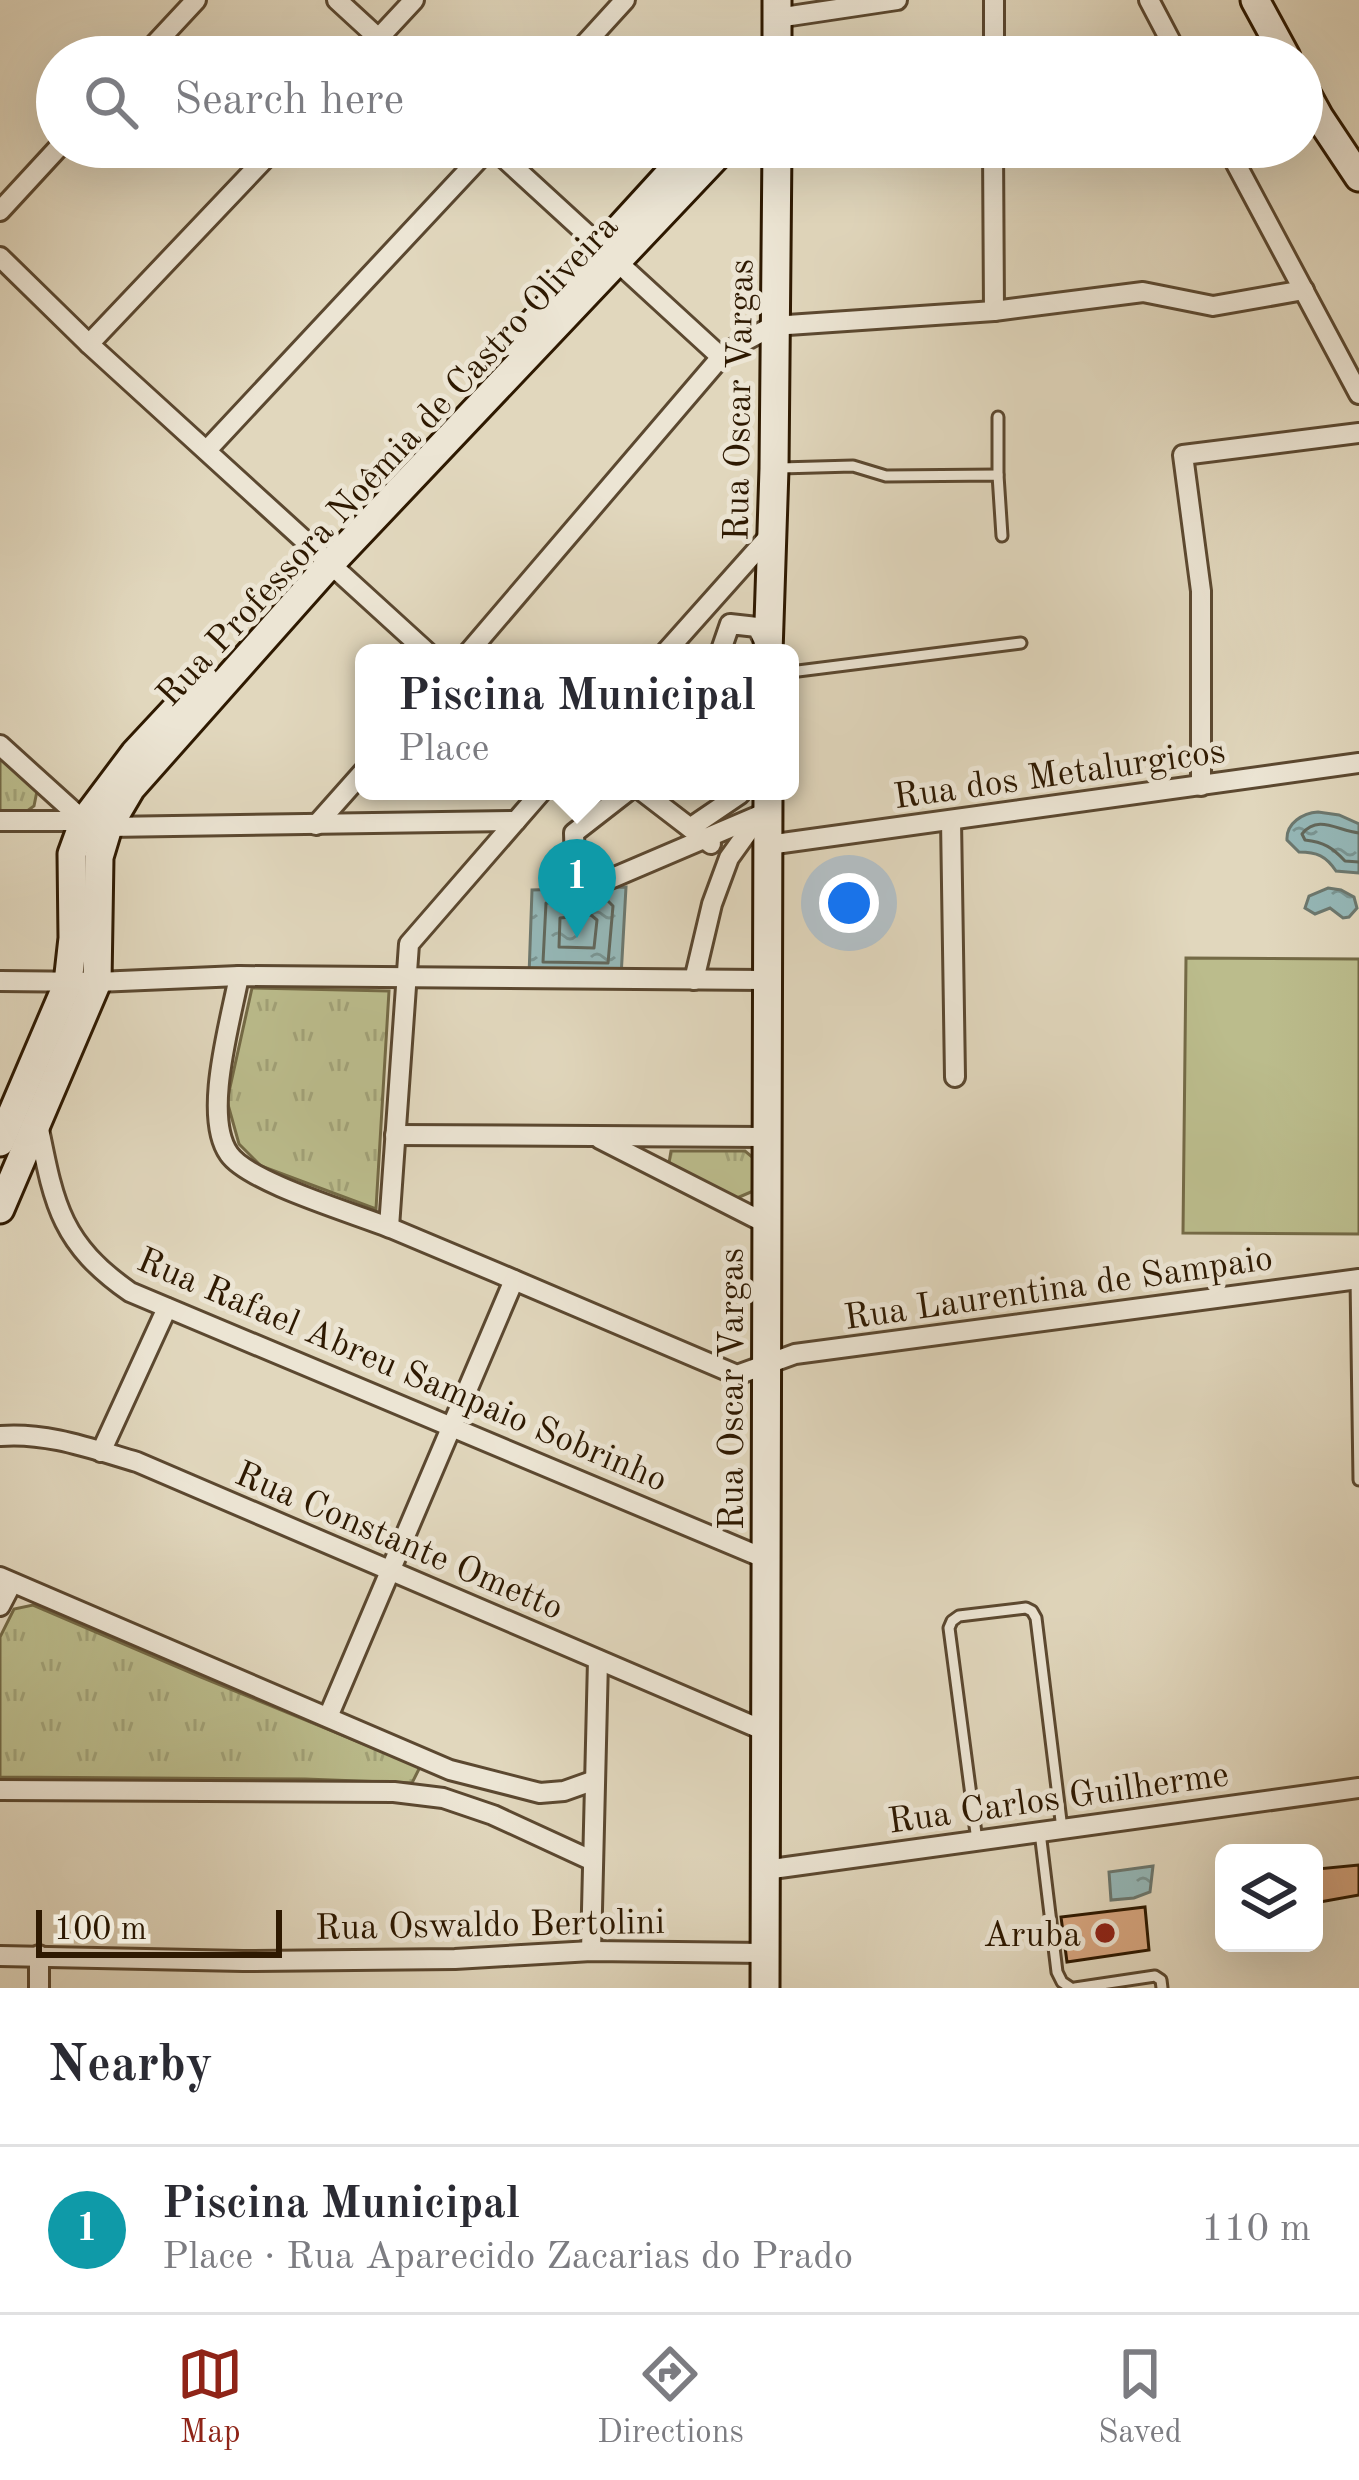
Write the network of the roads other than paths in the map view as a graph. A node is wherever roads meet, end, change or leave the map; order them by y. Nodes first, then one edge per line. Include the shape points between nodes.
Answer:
1 (196, 0) edge
2 (337, 0) edge
3 (414, 0) edge
4 (625, 0) edge
5 (897, 0) edge
6 (994, 0) edge
7 (1149, 0) edge
8 (1255, 0) edge
9 (777, 9) edge
10 (163, 36) edge
11 (377, 36) edge
12 (381, 36) edge
13 (592, 36) edge
14 (994, 36) edge
15 (1168, 36) edge
16 (1275, 36) edge
17 (1323, 120) edge
18 (40, 168) edge
19 (256, 168) edge
20 (471, 168) edge
21 (514, 168) edge
22 (678, 168) edge
23 (703, 168) edge
24 (777, 168) edge
25 (993, 168) edge
26 (1238, 168) edge
27 (1359, 177) edge
28 (0, 211) edge
29 (610, 255) junction
30 (0, 257) edge
31 (1304, 290) junction
32 (994, 311) junction
33 (773, 326) junction
34 (89, 344) junction
35 (721, 357) junction
36 (1359, 394) edge
37 (998, 417) dead end
38 (1359, 433) edge
39 (207, 450) junction
40 (774, 469) junction
41 (998, 475) junction
42 (772, 533) junction
43 (1002, 536) dead end
44 (324, 560) junction
45 (1021, 643) dead end
46 (418, 644) edge
47 (476, 644) edge
48 (673, 644) edge
49 (723, 644) edge
50 (765, 644) edge
51 (768, 644) edge
52 (799, 671) edge
53 (0, 745) edge
54 (1359, 763) edge
55 (355, 781) edge
56 (1201, 787) junction
57 (534, 800) edge
58 (616, 800) edge
59 (654, 800) edge
60 (733, 800) edge
61 (764, 800) edge
62 (765, 800) edge
63 (766, 800) edge
64 (516, 820) junction
65 (951, 820) junction
66 (0, 821) edge
67 (96, 824) junction
68 (316, 825) junction
69 (697, 833) junction
70 (768, 845) junction
71 (729, 858) junction
72 (238, 976) junction
73 (406, 977) junction
74 (694, 980) junction
75 (767, 980) junction
76 (0, 981) edge
77 (97, 982) junction
78 (68, 983) junction
79 (955, 1077) dead end
80 (17, 1115) edge
81 (395, 1136) junction
82 (596, 1136) junction
83 (767, 1137) junction
84 (0, 1142) edge
85 (4, 1190) edge
86 (52, 1194) junction
87 (767, 1225) junction
88 (388, 1227) junction
89 (1358, 1279) edge
90 (514, 1280) junction
91 (167, 1308) junction
92 (766, 1364) junction
93 (451, 1427) junction
94 (0, 1436) edge
95 (101, 1452) junction
96 (1359, 1480) edge
97 (766, 1559) junction
98 (391, 1570) junction
99 (6, 1580) edge
100 (0, 1606) edge
101 (598, 1660) junction
102 (328, 1717) junction
103 (765, 1731) junction
104 (450, 1770) junction
105 (595, 1780) junction
106 (1359, 1788) edge
107 (0, 1790) edge
108 (443, 1798) junction
109 (1062, 1829) junction
110 (1040, 1832) junction
111 (977, 1840) junction
112 (593, 1861) junction
113 (765, 1870) junction
114 (591, 1951) junction
115 (765, 1953) junction
116 (39, 1955) junction
117 (0, 1956) edge
118 (38, 1988) edge
119 (765, 1988) edge
120 (1073, 1988) edge
121 (1162, 1988) edge

1 - 10 street
2 - 11 street
3 - 12 street
4 - 13 street
5 - 9 street
6 - 14 street
7 - 15 street
8 - 16 street
17 - 27 street
18 - 28 street
19 - 34 street
20 - 39 street
21 - 29 street
22 - 29 street, Rua Professora Noêmia de Castro Oliveira
23 - 29 street, Rua Professora Noêmia de Castro Oliveira
24 - 33 street, Rua Oscar Vargas
25 - 32 street
26 - 31 street
29 - 35 street
29 - 44 street, Rua Professora Noêmia de Castro Oliveira
30 - 34 street
31 - 32 street via 1213,307 1143,292
31 - 36 street
32 - 33 street
33 - 35 street
33 - 40 street, Rua Oscar Vargas
34 - 39 street
35 - 47 street
37 - 41 lane
38 - 56 street via 1183,455 1201,591
39 - 44 street
40 - 41 lane
40 - 42 street, Rua Oscar Vargas
41 - 43 lane
42 - 48 street
42 - 51 street, Rua Oscar Vargas
44 - 46 street
44 - 67 street, Rua Professora Noêmia de Castro Oliveira via 135,753
45 - 52 lane
49 - 50 street via 730,625 757,626
53 - 67 street
54 - 56 street, Rua dos Metalurgicos
55 - 68 street
56 - 65 street, Rua dos Metalurgicos
57 - 64 street
58 - 69 street via 574,833 575,866 610,879
59 - 69 street
60 - 69 street
61 - 69 street
62 - 71 street
63 - 70 street, Rua Oscar Vargas
64 - 68 street
64 - 73 street via 409,944
65 - 70 street, Rua dos Metalurgicos
65 - 79 street
66 - 67 street
67 - 68 street
67 - 77 street
67 - 78 street via 72,854
69 - 71 street
70 - 75 street, Rua Oscar Vargas
71 - 74 street
72 - 73 street
72 - 77 street
72 - 88 street, Rua Laurentina de Sampaio via 216,1104 229,1155 255,1176
73 - 74 street
73 - 81 street
74 - 75 street
75 - 83 street, Rua Oscar Vargas
76 - 78 street
77 - 78 street
77 - 80 street
78 - 80 street
80 - 84 street
80 - 85 street
80 - 86 street, Rua Rafael Abreu Sampaio Sobrinho
81 - 82 street
81 - 88 street
82 - 83 street
82 - 87 street
83 - 87 street, Rua Oscar Vargas
85 - 86 street
86 - 91 street, Rua Rafael Abreu Sampaio Sobrinho via 100,1272
87 - 92 street, Rua Oscar Vargas
88 - 90 street, Rua Laurentina de Sampaio
89 - 92 street, Rua Laurentina de Sampaio
89 - 96 lane
90 - 92 street, Rua Laurentina de Sampaio via 737,1375
90 - 93 street
91 - 93 street, Rua Rafael Abreu Sampaio Sobrinho
91 - 95 street
92 - 97 street, Rua Oscar Vargas
93 - 97 street, Rua Rafael Abreu Sampaio Sobrinho
93 - 98 street
94 - 95 street, Rua Constante Ometto
95 - 98 street, Rua Constante Ometto
97 - 103 street, Rua Oscar Vargas
98 - 101 street, Rua Constante Ometto
98 - 102 street
99 - 100 street
99 - 102 street
101 - 103 street, Rua Constante Ometto
101 - 105 street
102 - 104 street
103 - 113 street, Rua Oscar Vargas
104 - 105 street via 540,1793
104 - 108 street
105 - 112 street
106 - 109 street, Rua Carlos Guilherme
107 - 108 street
108 - 112 street
109 - 110 street, Rua Carlos Guilherme
109 - 111 lane via 1036,1618 1026,1608 959,1616 949,1628
110 - 111 street, Rua Carlos Guilherme
110 - 120 lane via 1057,1972
111 - 113 street, Rua Carlos Guilherme
112 - 114 street
113 - 115 street, Rua Oscar Vargas
114 - 115 street, Rua Oswaldo Bertolini
114 - 116 street, Rua Oswaldo Bertolini via 266,1961
115 - 119 street, Rua Oscar Vargas
116 - 117 street, Rua Oswaldo Bertolini
116 - 118 street
120 - 121 lane via 1155,1976

